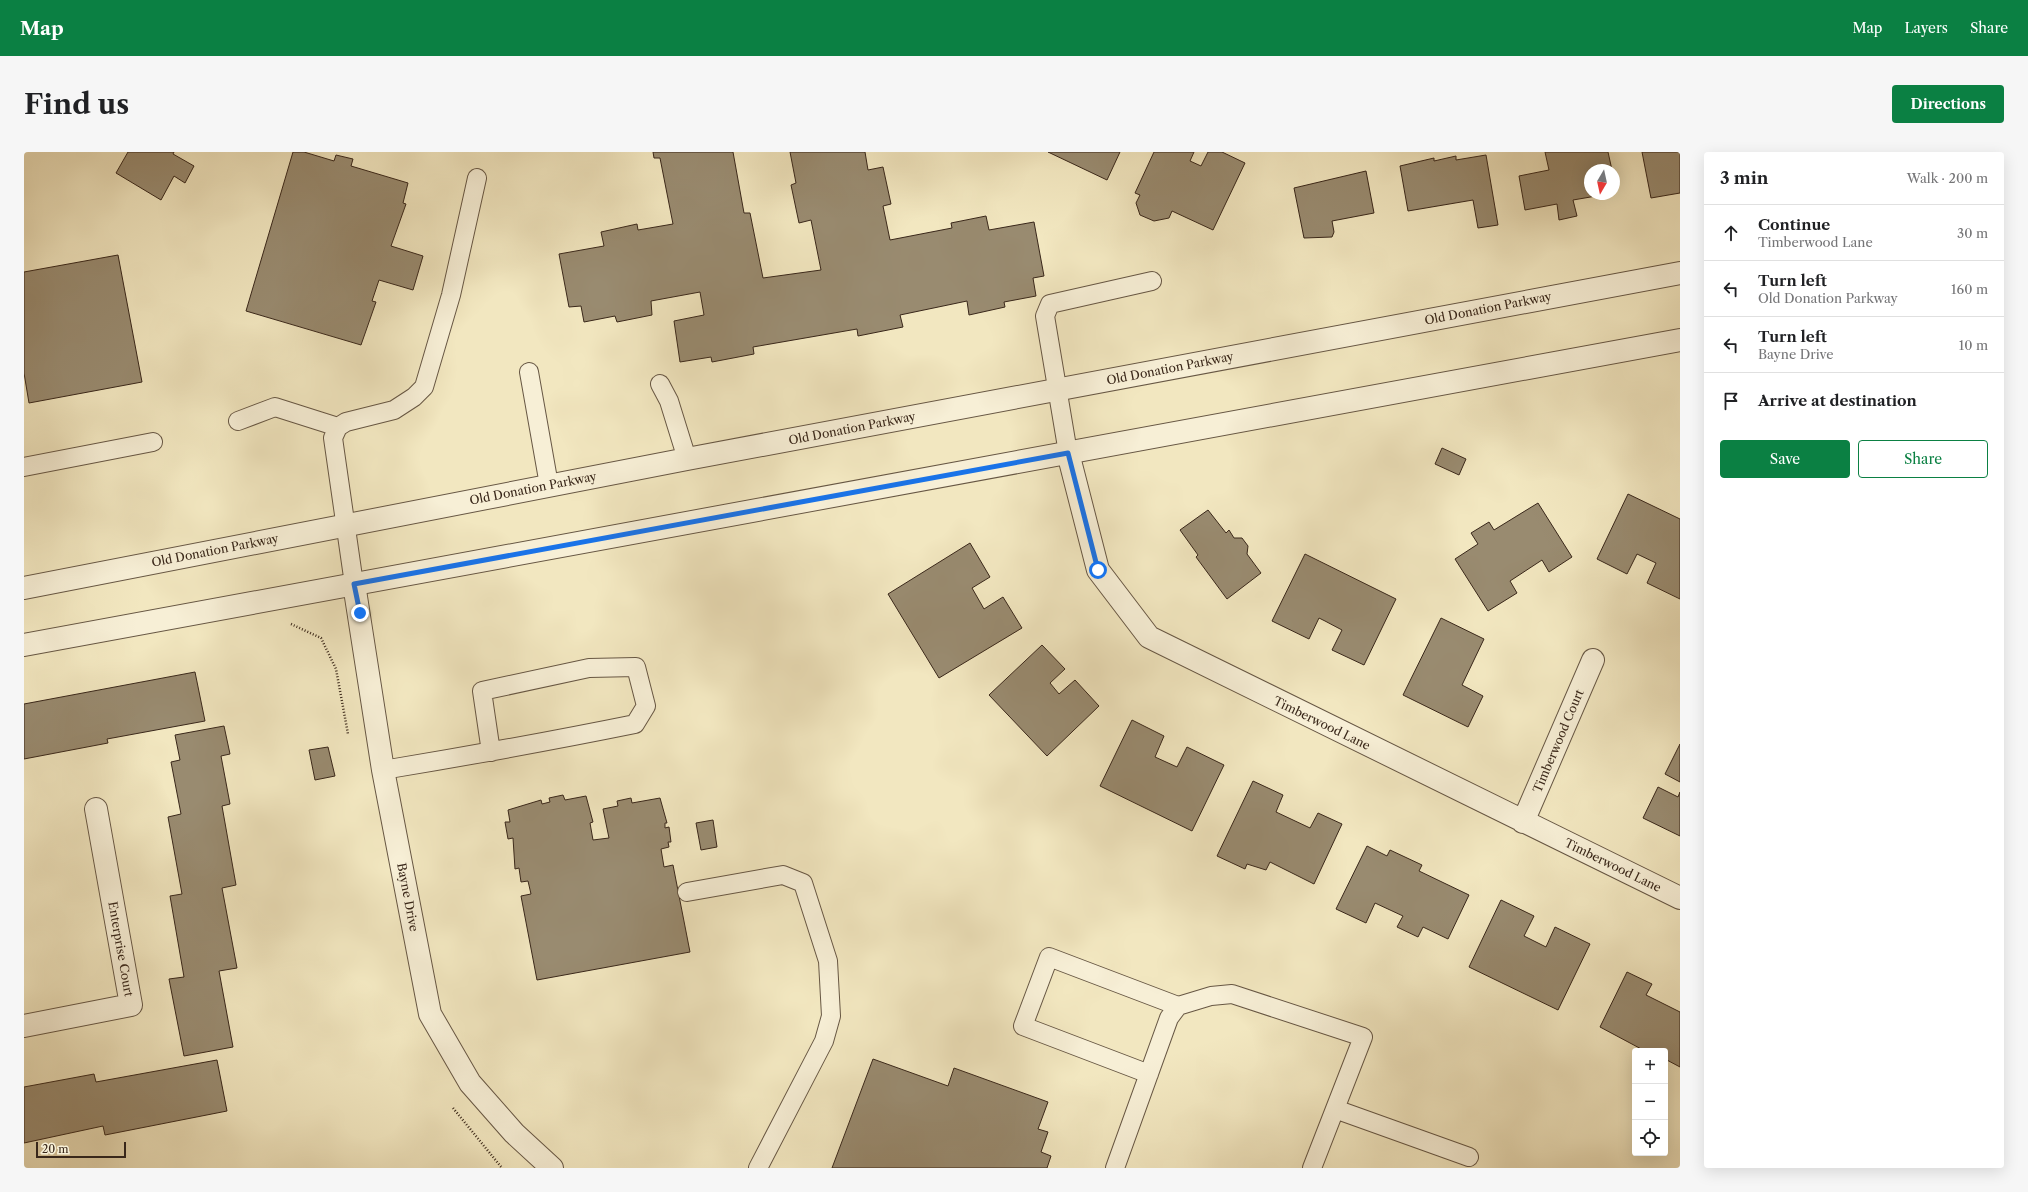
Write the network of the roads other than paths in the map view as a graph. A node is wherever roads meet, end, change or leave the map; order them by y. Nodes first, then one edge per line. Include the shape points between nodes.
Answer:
1 (477, 178) dead end
2 (1680, 273) edge
3 (1152, 281) dead end
4 (1680, 340) edge
5 (529, 372) dead end
6 (660, 384) dead end
7 (1056, 389) junction
8 (238, 421) dead end
9 (338, 427) junction
10 (153, 442) dead end
11 (1068, 453) junction
12 (687, 459) junction
13 (24, 467) edge
14 (549, 485) junction
15 (346, 524) junction
16 (354, 584) junction
17 (24, 588) edge
18 (24, 645) edge
19 (1593, 660) dead end
20 (491, 752) junction
21 (384, 770) junction
22 (96, 810) dead end
23 (1523, 822) junction
24 (687, 892) dead end
25 (1680, 898) edge
26 (1178, 1006) junction
27 (24, 1026) edge
28 (1149, 1074) junction
29 (1335, 1109) junction
30 (1469, 1157) dead end
31 (552, 1168) edge
32 (758, 1168) edge
33 (1115, 1168) edge
34 (1312, 1168) edge

1 - 9 lane via 451,295 424,387 394,410 346,422
2 - 7 street, Old Donation Parkway
3 - 7 lane via 1050,304 1045,316
4 - 11 street
5 - 14 lane
6 - 12 lane via 669,401
7 - 11 lane
7 - 12 street, Old Donation Parkway
8 - 9 lane via 275,407
9 - 15 lane via 333,438
10 - 13 lane
11 - 16 street
11 - 23 street, Timberwood Lane via 1098,570 1150,637
12 - 14 street, Old Donation Parkway
14 - 15 street, Old Donation Parkway
15 - 16 lane
15 - 17 street, Old Donation Parkway
16 - 18 street
16 - 21 street, Bayne Drive
19 - 23 street, Timberwood Court
20 - 20 lane via 635,724 646,706 636,667 589,668 482,692
20 - 21 lane
21 - 31 street, Bayne Drive via 430,1014 470,1083 514,1134
22 - 27 street, Enterprise Court via 131,1005
23 - 25 street, Timberwood Lane
24 - 32 lane via 783,875 803,883 828,961 831,1016 824,1041
26 - 28 lane via 1169,1018
26 - 28 lane via 1049,957 1023,1026
26 - 29 lane via 1211,996 1232,994 1362,1037
28 - 33 lane
29 - 30 lane
29 - 34 lane

